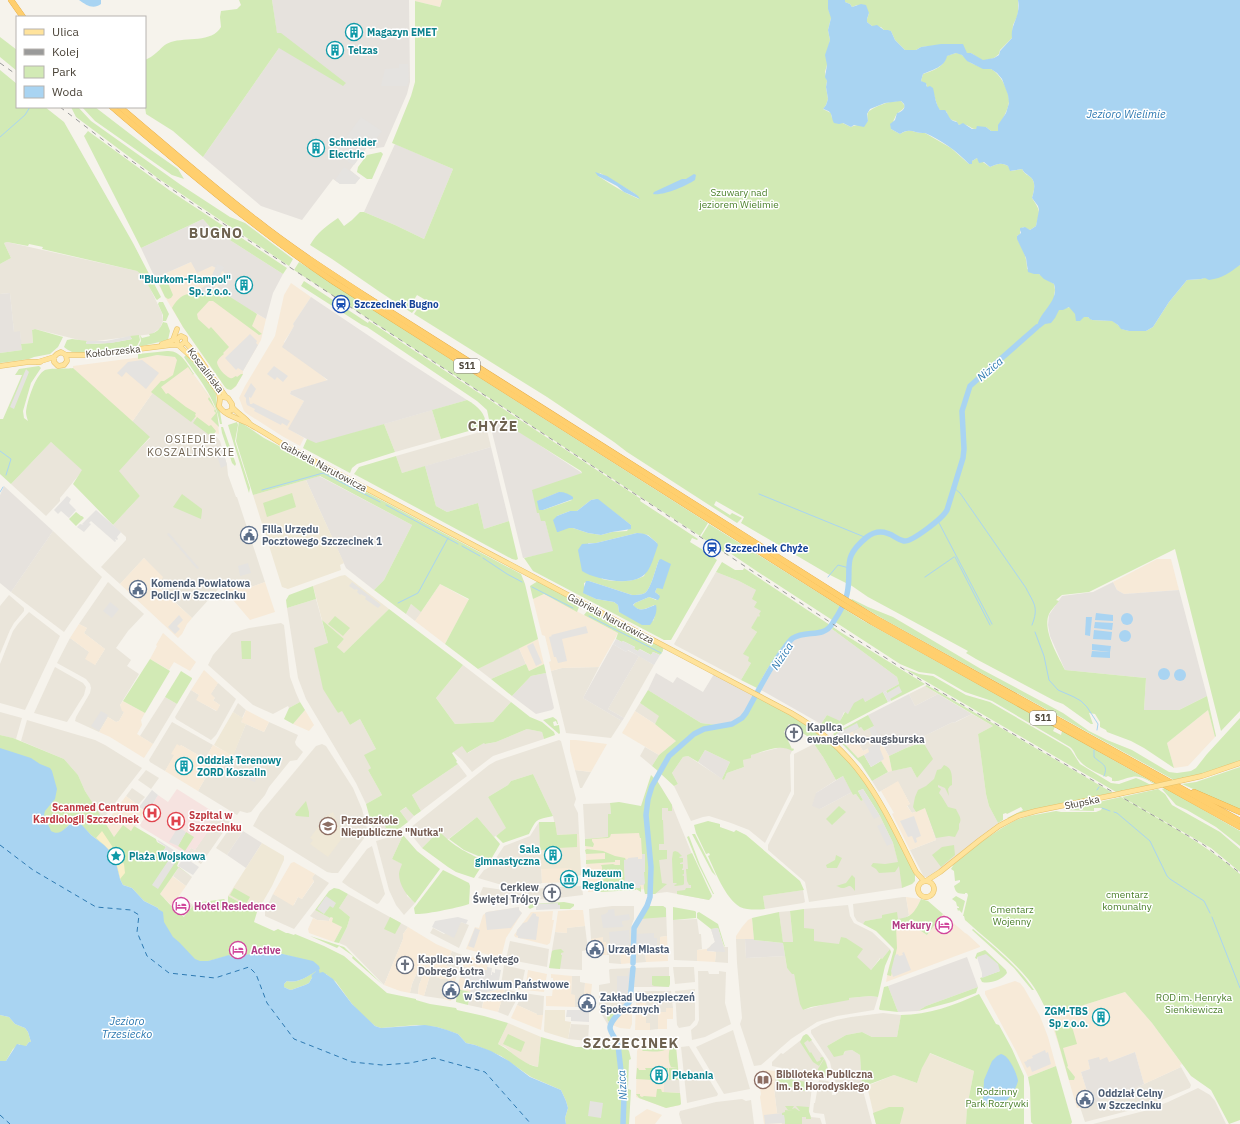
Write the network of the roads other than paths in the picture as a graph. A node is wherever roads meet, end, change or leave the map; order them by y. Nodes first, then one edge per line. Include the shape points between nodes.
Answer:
1 (11, 0) edge
2 (21, 16) edge
3 (113, 108) edge
4 (121, 108) edge
5 (177, 329) dead end
6 (175, 339) junction
7 (185, 342) junction
8 (179, 345) junction
9 (151, 347) junction
10 (67, 357) junction
11 (54, 359) junction
12 (0, 366) edge
13 (226, 397) junction
14 (220, 399) junction
15 (232, 408) junction
16 (227, 412) junction
17 (250, 424) junction
18 (840, 600) junction
19 (848, 605) junction
20 (1240, 763) edge
21 (1178, 786) junction
22 (1240, 812) edge
23 (1240, 821) edge
24 (1240, 827) edge
25 (939, 873) junction
26 (923, 882) junction
27 (934, 886) junction

1 - 2 highway
3 - 18 highway, S11 via 240,215 303,262
4 - 18 highway, S11 via 227,197 307,258
5 - 6 main road
6 - 7 main road via 180,336 185,338
6 - 8 main road
6 - 9 main road, Kołobrzeska
7 - 8 main road
7 - 13 main road, Koszalińska via 197,354
8 - 9 main road, Kołobrzeska
8 - 14 main road, Koszalińska via 198,364 219,393
9 - 10 main road, Kołobrzeska
10 - 11 main road via 61,352
10 - 11 main road via 66,364 62,366 58,366
11 - 12 main road via 42,363
13 - 14 main road
13 - 15 main road via 231,401
14 - 16 main road via 220,408
15 - 16 main road
15 - 17 main road, Gabriela Narutowicza
16 - 17 main road, Gabriela Narutowicza
17 - 26 main road, Gabriela Narutowicza via 284,445 756,694 817,729 853,763 870,786
18 - 19 highway, S11
19 - 21 highway, S11
19 - 24 highway, S11
20 - 25 main road, Słupska, bridge via 1202,776 1023,814 991,831
21 - 22 highway
21 - 23 highway, S11
25 - 26 main road, Słupska
25 - 27 main road
26 - 27 main road via 930,882
26 - 27 main road via 918,888 922,896 932,894

